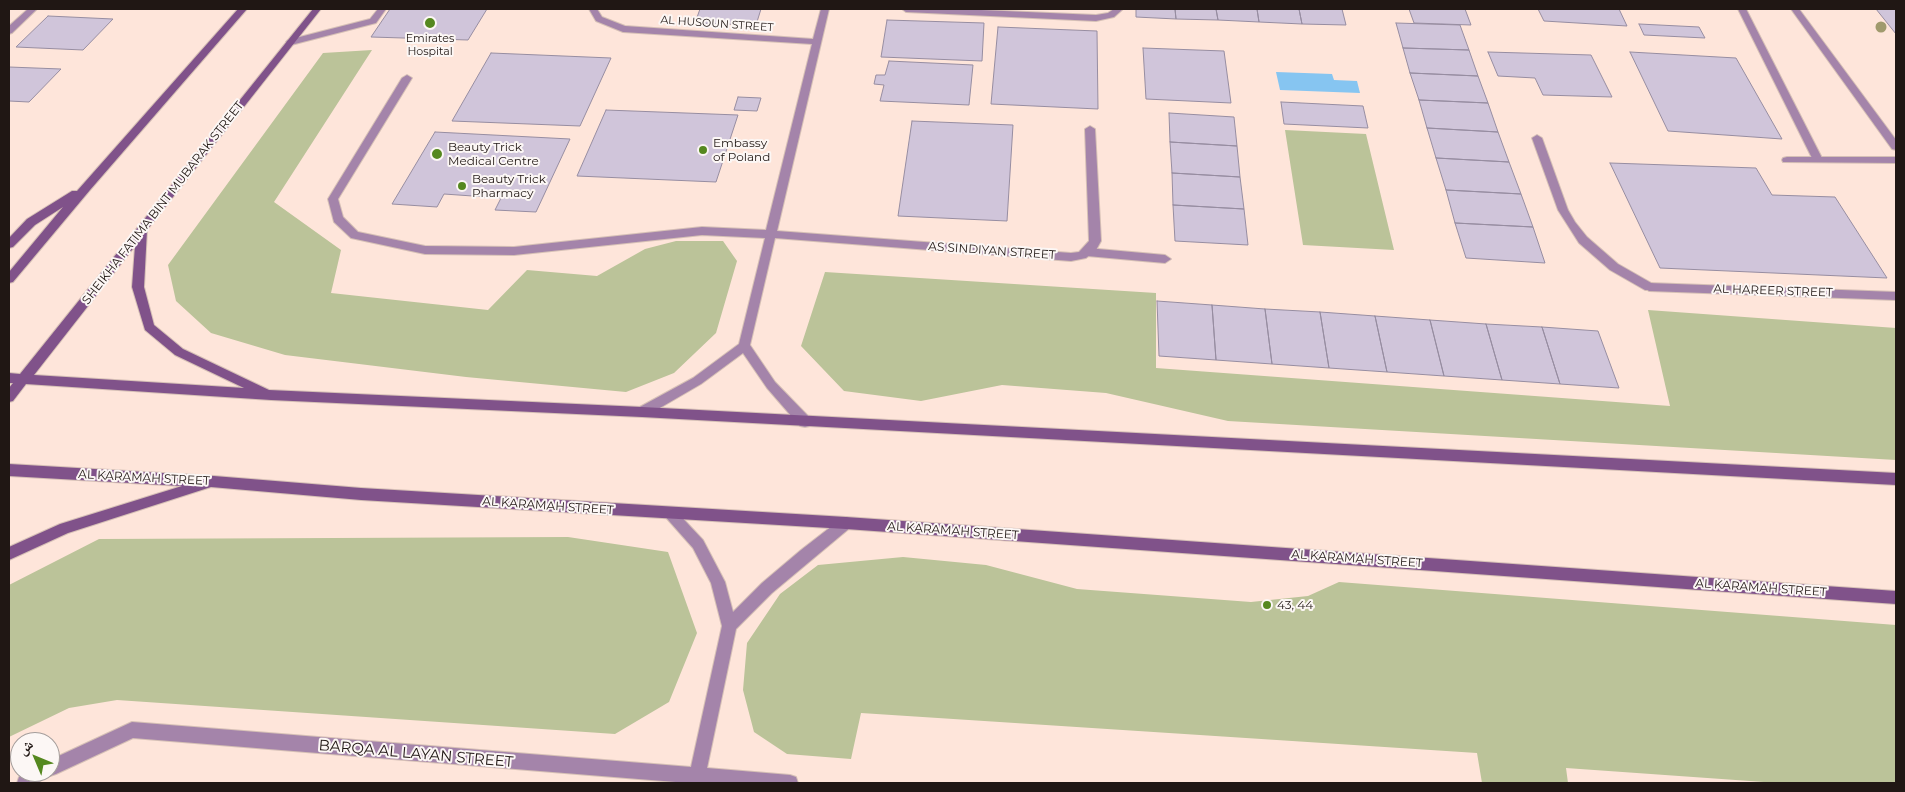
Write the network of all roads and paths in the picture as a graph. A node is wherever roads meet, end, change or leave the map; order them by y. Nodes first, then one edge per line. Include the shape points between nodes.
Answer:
1 (33, 9) edge
2 (243, 9) edge
3 (317, 9) edge
4 (382, 9) edge
5 (593, 9) edge
6 (825, 9) edge
7 (906, 9) edge
8 (1119, 9) edge
9 (1742, 9) edge
10 (1795, 9) edge
11 (9, 31) edge
12 (291, 42) junction
13 (817, 42) junction
14 (407, 78) dead end
15 (1090, 129) dead end
16 (1537, 138) dead end
17 (1896, 147) edge
18 (1787, 160) dead end
19 (1818, 160) junction
20 (1896, 160) edge
21 (86, 187) junction
22 (142, 229) junction
23 (770, 234) junction
24 (9, 244) edge
25 (1087, 252) junction
26 (1165, 259) dead end
27 (9, 279) edge
28 (1896, 296) edge
29 (744, 346) junction
30 (9, 378) edge
31 (23, 379) junction
32 (271, 396) junction
33 (9, 397) edge
34 (642, 412) junction
35 (805, 422) junction
36 (9, 470) edge
37 (1896, 479) edge
38 (214, 482) junction
39 (669, 513) junction
40 (846, 523) junction
41 (9, 554) edge
42 (1896, 598) edge
43 (729, 626) junction
44 (60, 763) edge
45 (697, 780) edge
46 (790, 783) edge

1 - 11 street
2 - 21 main road
3 - 12 main road, SHEIKHA FATIMA BINT MUBARAK STREET
4 - 12 street via 373,21
5 - 13 street, AL HUSOUN STREET via 599,19 623,30
6 - 13 street
7 - 8 street via 1096,18 1111,15
9 - 19 street
10 - 17 street
12 - 22 main road, SHEIKHA FATIMA BINT MUBARAK STREET
13 - 23 street
14 - 23 street, AS SINDIYAN STREET via 333,199 338,218 356,235 425,250 514,251 702,231
15 - 25 street via 1095,241
16 - 28 street, AL HAREER STREET via 1564,210 1583,240 1614,267 1649,287
18 - 19 street
19 - 20 street
21 - 24 main road via 31,222
21 - 27 main road
22 - 31 main road, SHEIKHA FATIMA BINT MUBARAK STREET
22 - 32 main road via 138,287 149,327 179,352
23 - 25 street, AS SINDIYAN STREET via 1071,257
23 - 29 street
25 - 26 street, AS SINDIYAN STREET
29 - 34 street via 697,381
29 - 35 street via 771,385
30 - 31 main road
31 - 32 main road
31 - 33 main road, SHEIKHA FATIMA BINT MUBARAK STREET
32 - 34 main road
34 - 35 main road
35 - 37 main road
36 - 38 main road, AL KARAMAH STREET
38 - 39 main road, AL KARAMAH STREET
38 - 41 main road via 65,528
39 - 40 main road, AL KARAMAH STREET
39 - 43 street via 698,544 714,574
40 - 42 main road, AL KARAMAH STREET
40 - 43 street via 767,588
43 - 45 street
44 - 45 street, BARQA AL LAYAN STREET via 132,730
45 - 46 street, BARQA AL LAYAN STREET

